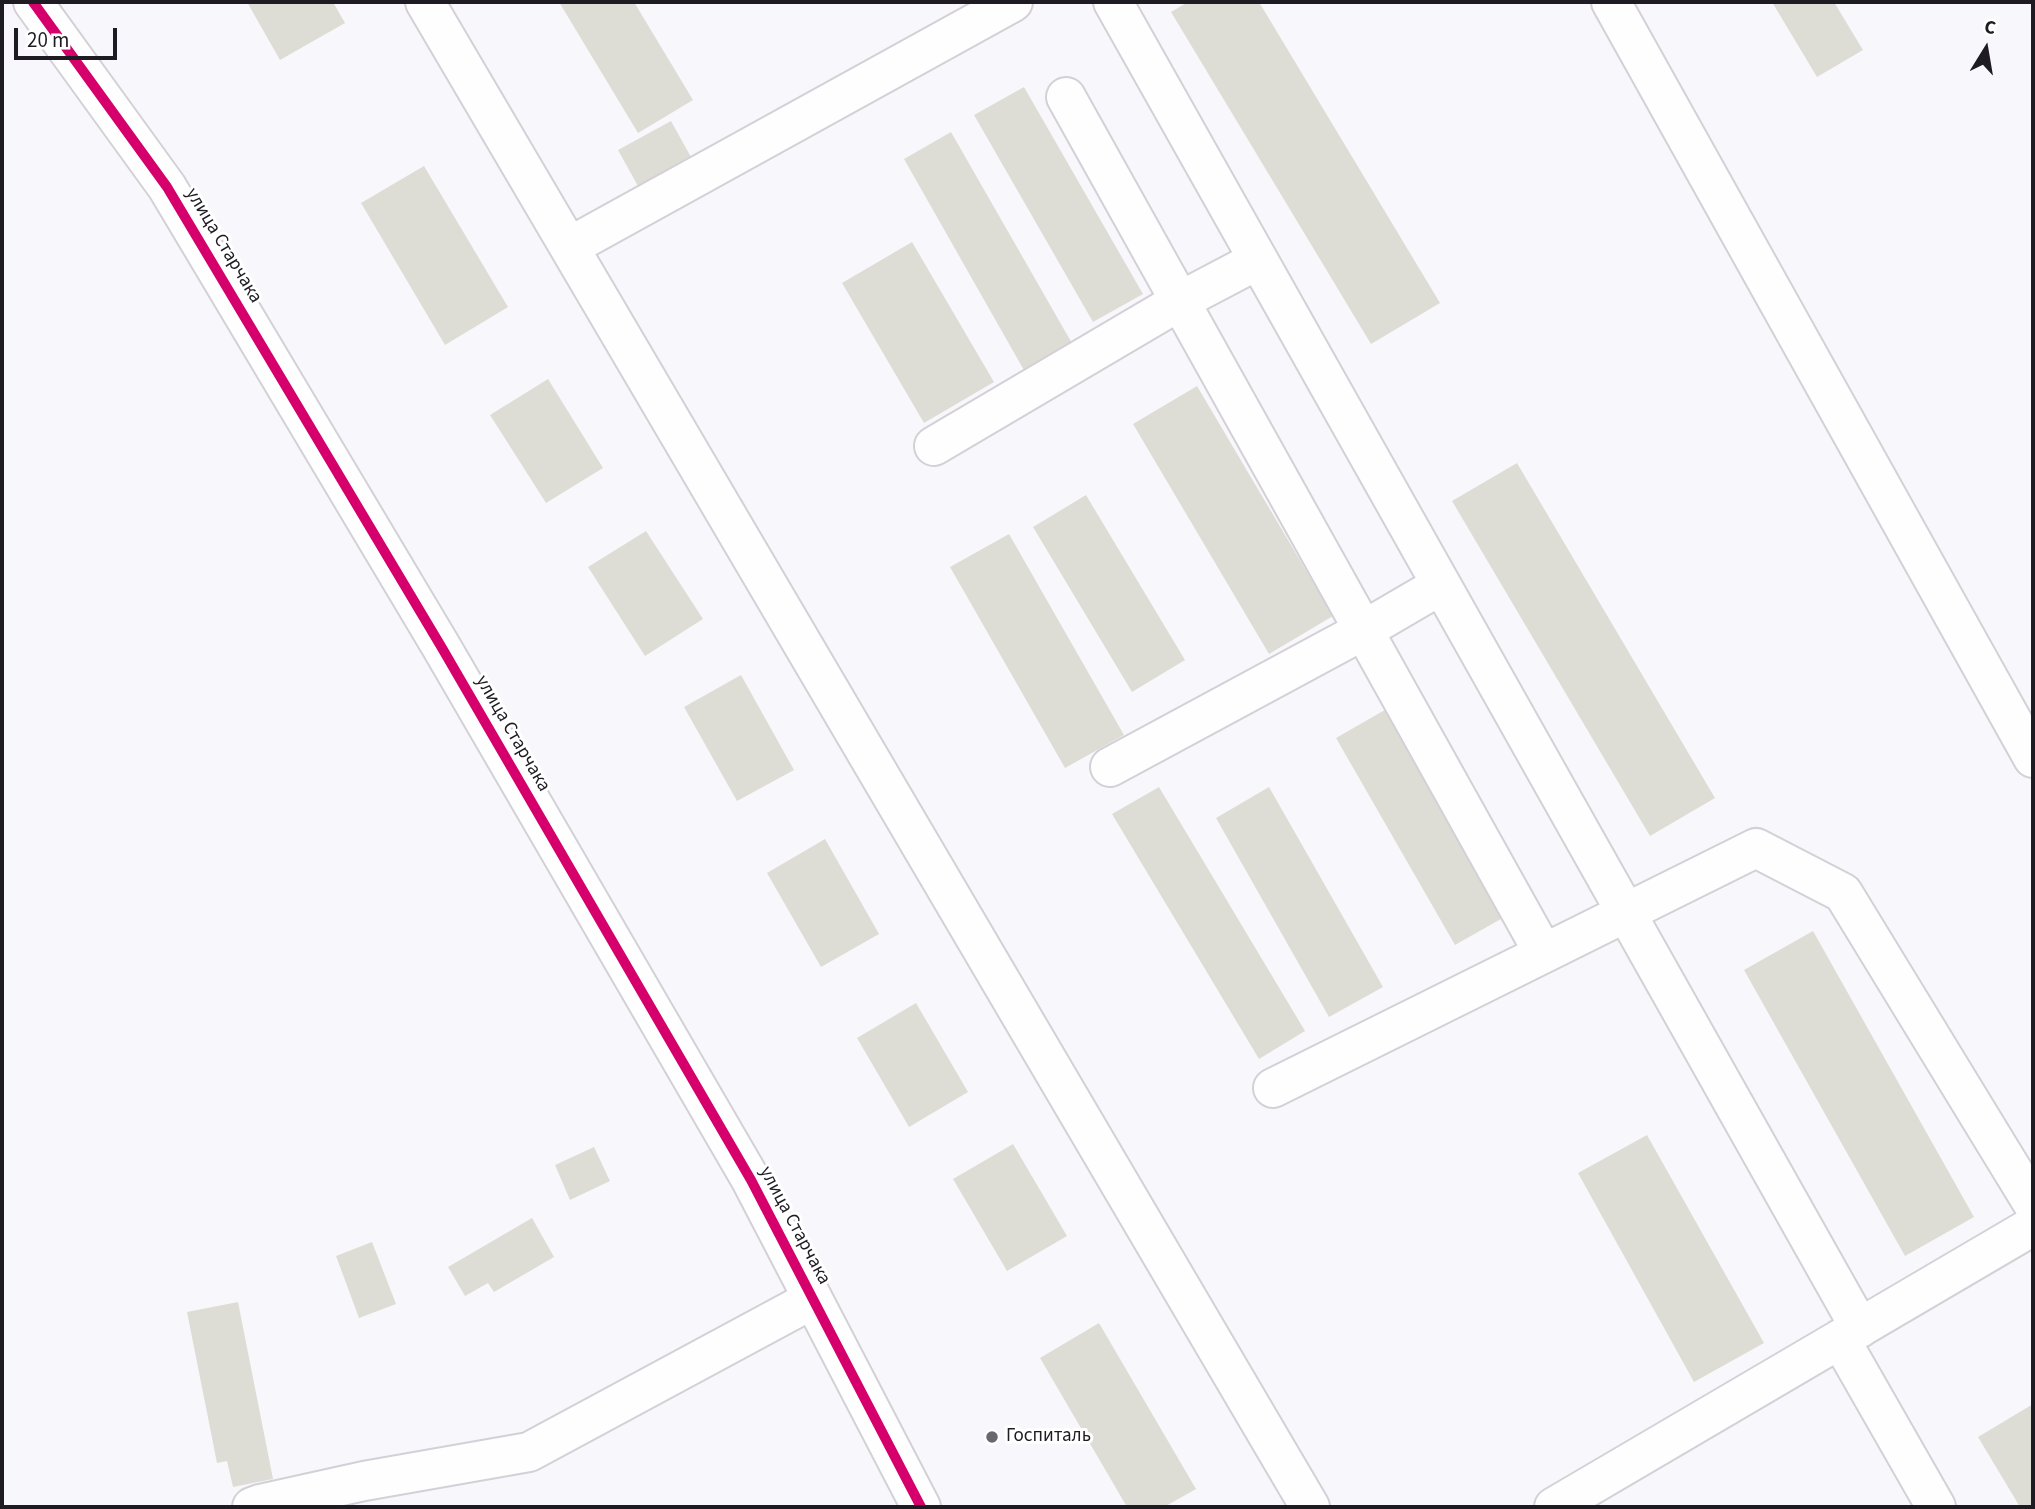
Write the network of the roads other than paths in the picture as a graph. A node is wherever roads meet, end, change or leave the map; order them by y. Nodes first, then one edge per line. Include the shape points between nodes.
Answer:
1 (33, 2) edge
2 (425, 2) edge
3 (1013, 2) edge
4 (1113, 2) edge
5 (1611, 2) edge
6 (1066, 97) dead end
7 (569, 247) junction
8 (1258, 260) junction
9 (1181, 301) junction
10 (934, 446) dead end
11 (1441, 585) junction
12 (1364, 630) junction
13 (2033, 758) edge
14 (1110, 766) dead end
15 (1625, 911) junction
16 (1543, 952) junction
17 (1273, 1088) dead end
18 (2033, 1204) edge
19 (2033, 1226) edge
20 (813, 1299) junction
21 (1850, 1333) junction
22 (338, 1497) edge
23 (252, 1507) edge
24 (921, 1507) edge
25 (1310, 1507) edge
26 (1554, 1507) edge
27 (1936, 1507) edge

1 - 20 street, улица Старчака via 167,187 442,648 751,1180
2 - 7 street
3 - 7 street
4 - 8 street
5 - 13 street
6 - 9 street
7 - 25 street
8 - 9 street
8 - 11 street
9 - 10 street
9 - 12 street
11 - 12 street
11 - 15 street
12 - 14 street
12 - 16 street
15 - 16 street
15 - 18 street via 1756,848 1843,893
15 - 21 street
16 - 17 street
19 - 21 street
20 - 22 street via 529,1452
20 - 24 street, улица Старчака
21 - 26 street
21 - 27 street
22 - 23 street

